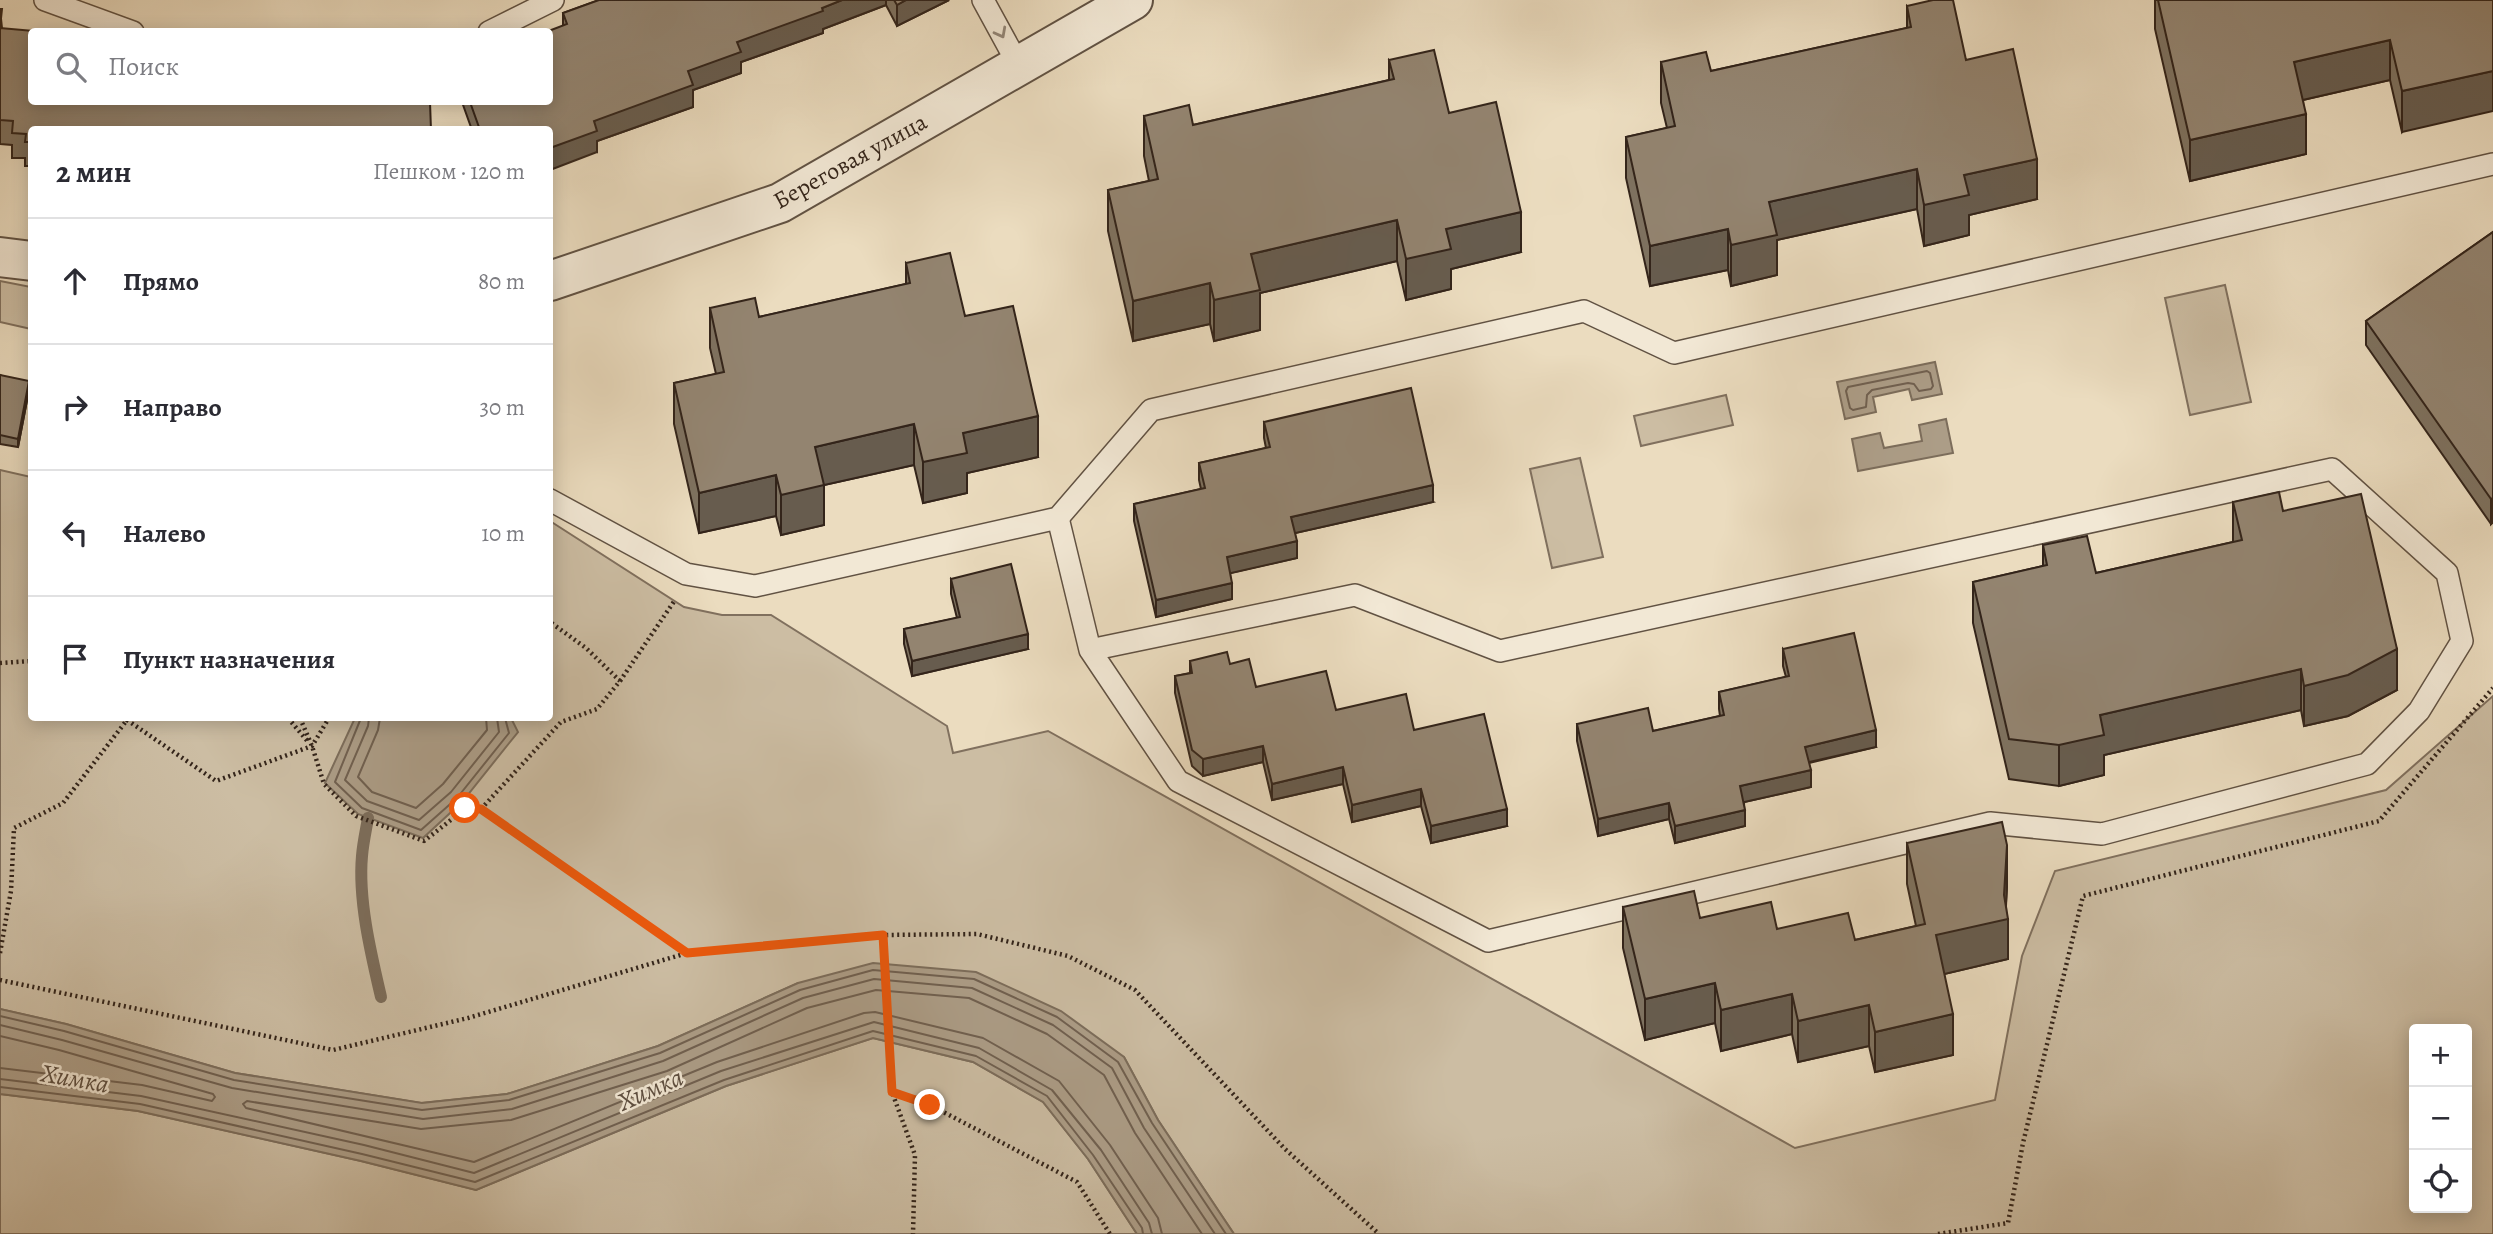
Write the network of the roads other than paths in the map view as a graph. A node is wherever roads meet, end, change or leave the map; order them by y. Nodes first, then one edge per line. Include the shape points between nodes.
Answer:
1 (45, 0) edge
2 (553, 0) edge
3 (984, 0) edge
4 (1114, 5) edge
5 (122, 28) edge
6 (497, 28) edge
7 (1019, 66) junction
8 (2493, 164) edge
9 (0, 257) edge
10 (28, 260) edge
11 (553, 280) edge
12 (553, 502) edge
13 (1058, 518) junction
14 (1090, 650) junction

1 - 5 lane
2 - 6 lane
3 -> 7 lane
4 - 7 street, Береговая улица
7 - 11 street, Береговая улица via 780,203
8 - 13 lane via 1674,353 1584,311 1151,410
9 - 10 street
12 - 13 lane via 686,574 755,586
13 - 14 lane
14 - 14 lane via 1178,781 1488,941 1990,823 2102,834 2367,764 2419,711 2462,641 2447,573 2332,469 1500,651 1354,595

